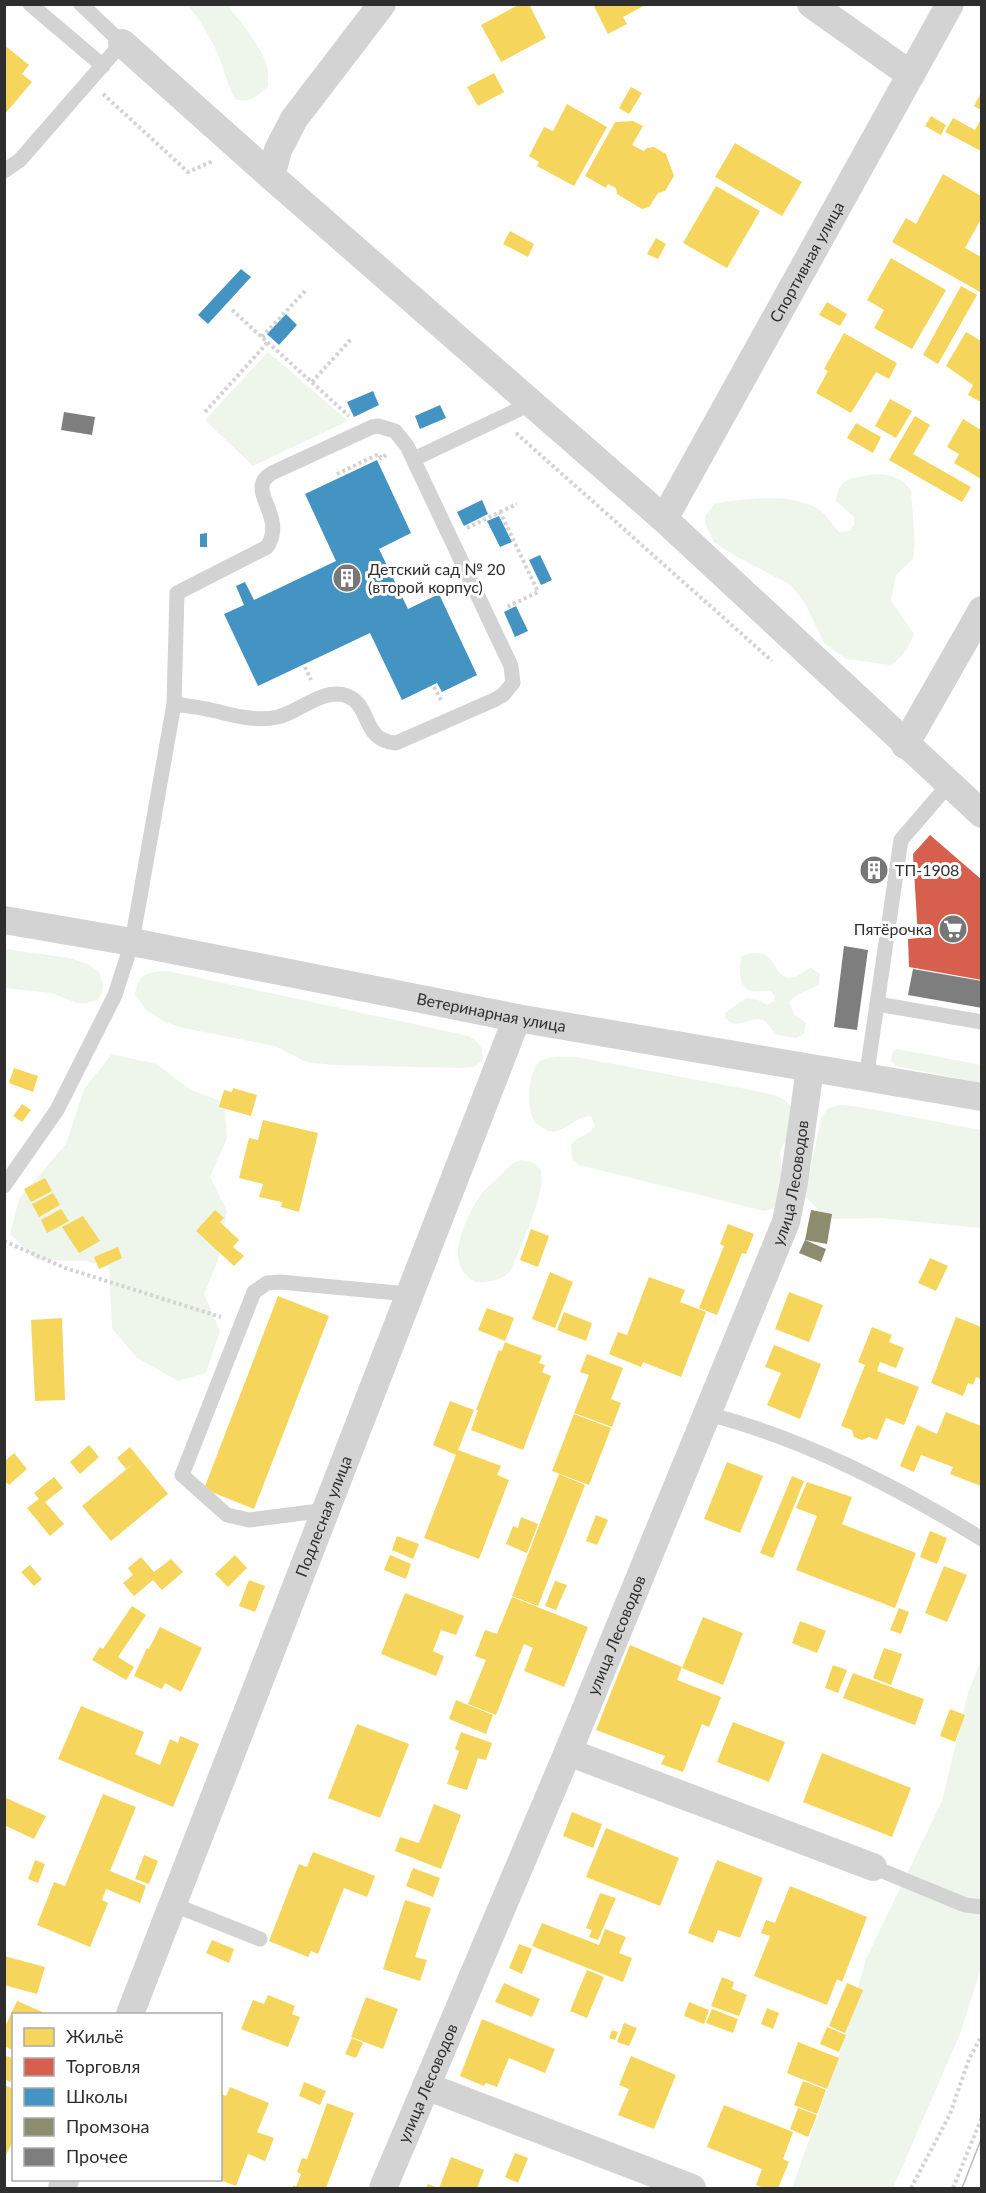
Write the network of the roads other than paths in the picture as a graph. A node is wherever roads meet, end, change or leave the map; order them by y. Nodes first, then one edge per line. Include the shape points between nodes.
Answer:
1 (30, 4) edge
2 (81, 4) edge
3 (96, 4) edge
4 (382, 4) edge
5 (811, 4) edge
6 (950, 4) edge
7 (122, 43) junction
8 (103, 66) junction
9 (911, 75) junction
10 (4, 171) edge
11 (271, 176) junction
12 (532, 403) junction
13 (411, 453) junction
14 (664, 519) junction
15 (981, 610) edge
16 (174, 704) junction
17 (905, 745) junction
18 (949, 784) junction
19 (981, 814) edge
20 (4, 920) edge
21 (132, 942) junction
22 (877, 1004) junction
23 (517, 1018) junction
24 (981, 1022) edge
25 (810, 1069) junction
26 (866, 1078) junction
27 (981, 1097) edge
28 (4, 1186) edge
29 (408, 1294) junction
30 (708, 1414) junction
31 (327, 1510) junction
32 (981, 1539) edge
33 (568, 1752) junction
34 (873, 1867) joint
35 (172, 1904) junction
36 (981, 1907) edge
37 (260, 1939) dead end
38 (129, 2013) edge
39 (426, 2086) junction
40 (383, 2188) edge
41 (692, 2188) edge

1 - 8 lane
2 - 7 lane
3 - 7 lane
4 - 11 street via 294,119 278,150
5 - 9 street
6 - 9 street, Спортивная улица
7 - 8 lane
7 - 11 street
8 - 10 lane via 20,160
9 - 14 street, Спортивная улица
11 - 12 street
12 - 13 lane
12 - 14 street
13 - 16 lane via 401,436 378,426 267,476 261,489 275,527 267,547 177,593
13 - 16 lane via 511,666 510,690 407,740 388,742 378,738 355,700 345,695 325,696 280,717 264,719
14 - 17 street
15 - 17 street
16 - 21 lane
17 - 18 street
18 - 19 street
18 - 22 lane via 901,840
20 - 21 street, Ветеринарная улица
21 - 23 street, Ветеринарная улица
21 - 28 lane via 115,995 57,1110
22 - 24 lane
22 - 26 lane
23 - 25 street, Ветеринарная улица
23 - 29 street, Подлесная улица
25 - 26 street, Ветеринарная улица
25 - 30 street, улица Лесоводов via 786,1222
26 - 27 street, Ветеринарная улица
29 - 31 street, Подлесная улица
29 - 31 lane via 280,1282 254,1292 182,1475 227,1515 249,1520
30 - 32 lane via 748,1424 855,1469
30 - 33 street, улица Лесоводов
31 - 35 street, Подлесная улица
33 - 34 street
33 - 39 street, улица Лесоводов
34 - 36 lane via 965,1905
35 - 37 lane
35 - 38 street, Подлесная улица
39 - 40 street, улица Лесоводов
39 - 41 street

